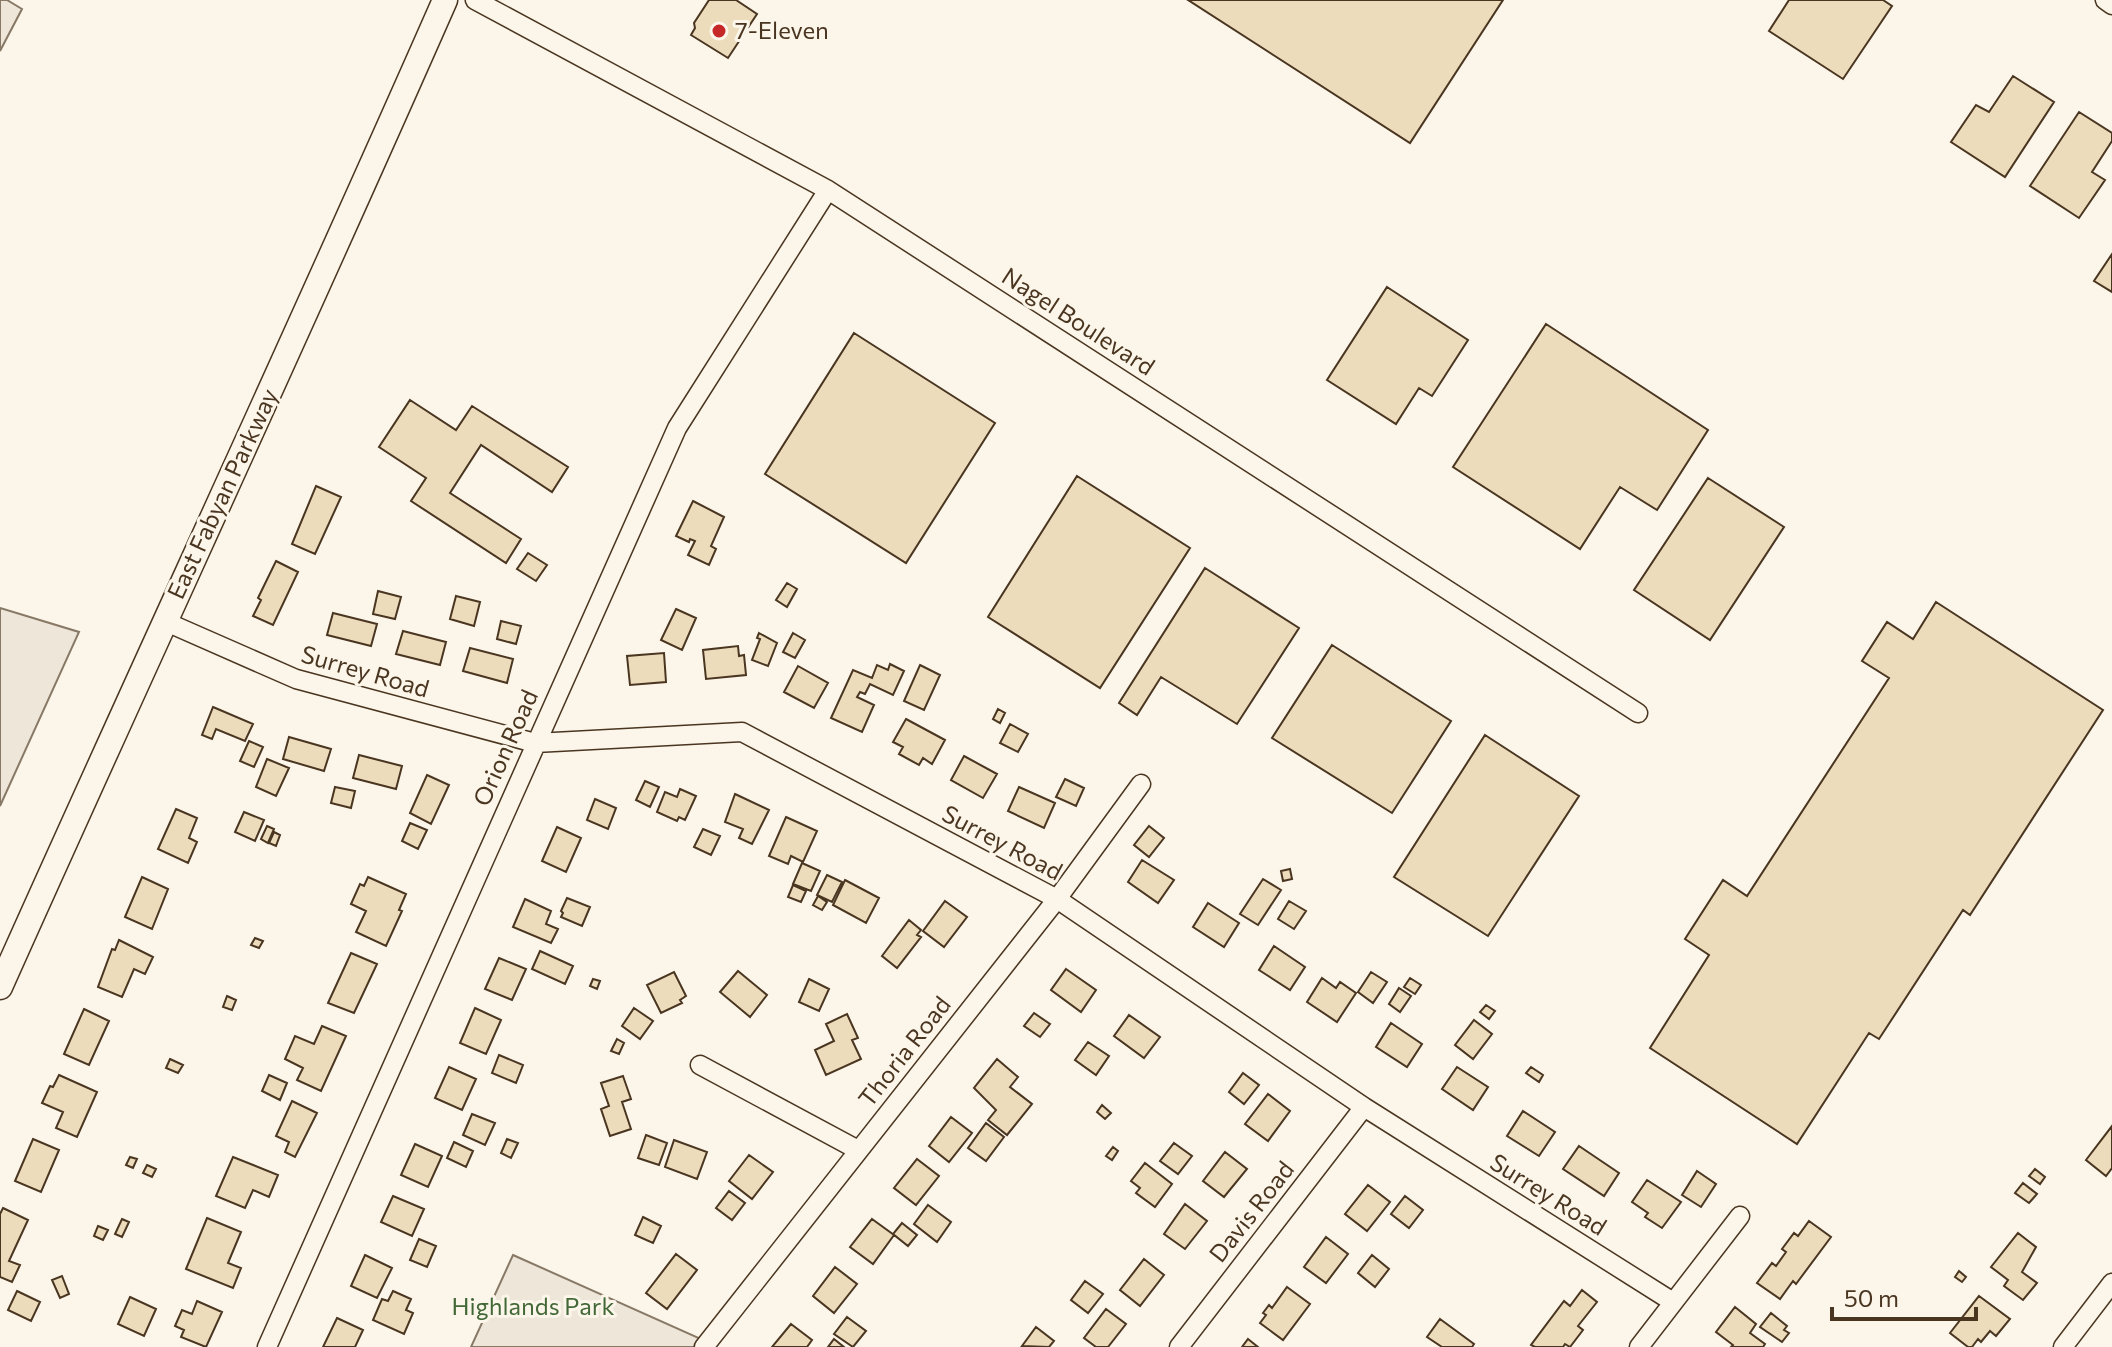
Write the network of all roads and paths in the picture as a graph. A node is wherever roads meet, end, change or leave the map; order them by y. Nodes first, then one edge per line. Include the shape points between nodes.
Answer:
1 (445, 0) edge
2 (475, 0) edge
3 (2105, 0) edge
4 (2112, 5) edge
5 (828, 190) junction
6 (164, 621) junction
7 (1638, 713) dead end
8 (535, 743) junction
9 (1141, 784) dead end
10 (1057, 899) junction
11 (0, 987) edge
12 (700, 1065) dead end
13 (1364, 1107) junction
14 (858, 1150) junction
15 (1740, 1216) dead end
16 (2112, 1283) edge
17 (1673, 1302) junction
18 (267, 1347) edge
19 (704, 1347) edge
20 (1179, 1347) edge
21 (1639, 1347) edge
22 (2063, 1347) edge

1 - 6 main road, East Fabyan Parkway
2 - 5 street, Nagel Boulevard
3 - 4 street
5 - 7 street, Nagel Boulevard
5 - 8 street, Orion Road via 677,428
6 - 8 street, Surrey Road via 296,679
6 - 11 main road, East Fabyan Parkway
8 - 10 street, Surrey Road via 742,732
8 - 18 street, Orion Road
9 - 10 street, Thoria Road
10 - 13 street, Surrey Road
10 - 14 street, Thoria Road
12 - 14 street
13 - 17 street, Surrey Road
13 - 20 street, Davis Road
14 - 19 street, Thoria Road
15 - 17 street
16 - 22 street
17 - 21 street

